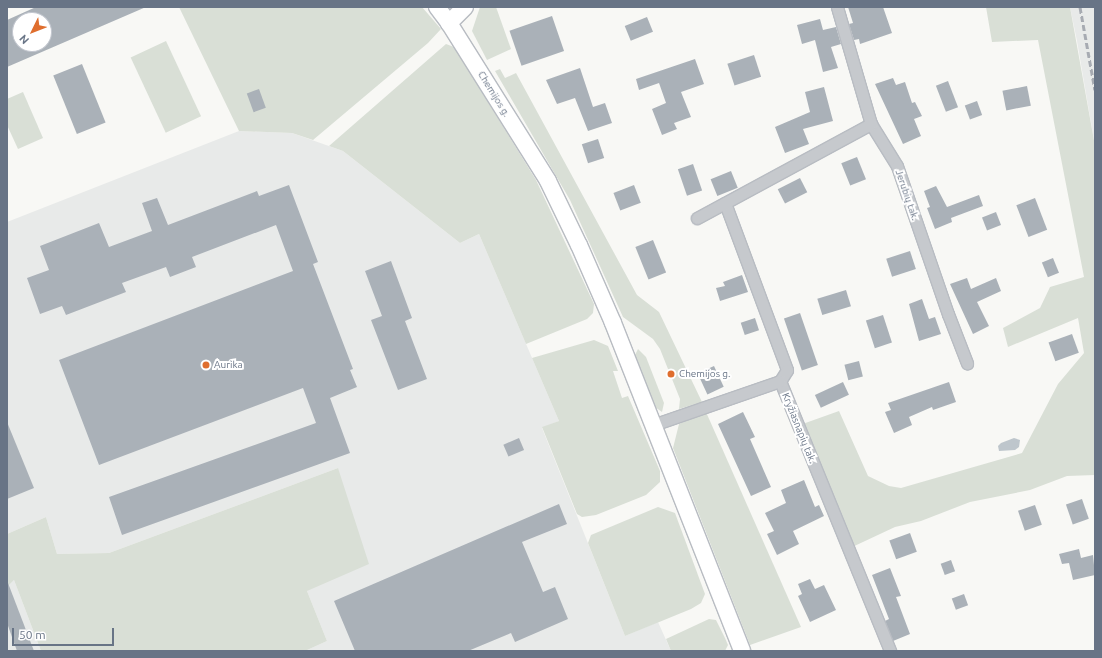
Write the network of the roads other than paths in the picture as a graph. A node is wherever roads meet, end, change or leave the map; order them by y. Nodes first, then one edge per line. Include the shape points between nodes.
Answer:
1 (436, 7) edge
2 (465, 7) edge
3 (837, 7) edge
4 (449, 23) junction
5 (871, 124) junction
6 (725, 203) junction
7 (697, 218) dead end
8 (967, 363) dead end
9 (780, 381) junction
10 (653, 425) junction
11 (742, 651) edge
12 (890, 651) edge

1 - 4 main road, Chemijos g.
2 - 4 main road
3 - 5 street, Jerubių tak.
4 - 10 main road, Chemijos g. via 548,181 602,297
5 - 6 street
5 - 8 street, Jerubių tak. via 897,166
6 - 7 street
6 - 9 street, Kryžiasnapių tak. via 787,370
9 - 10 street
9 - 12 street, Kryžiasnapių tak.
10 - 11 main road, Chemijos g.

